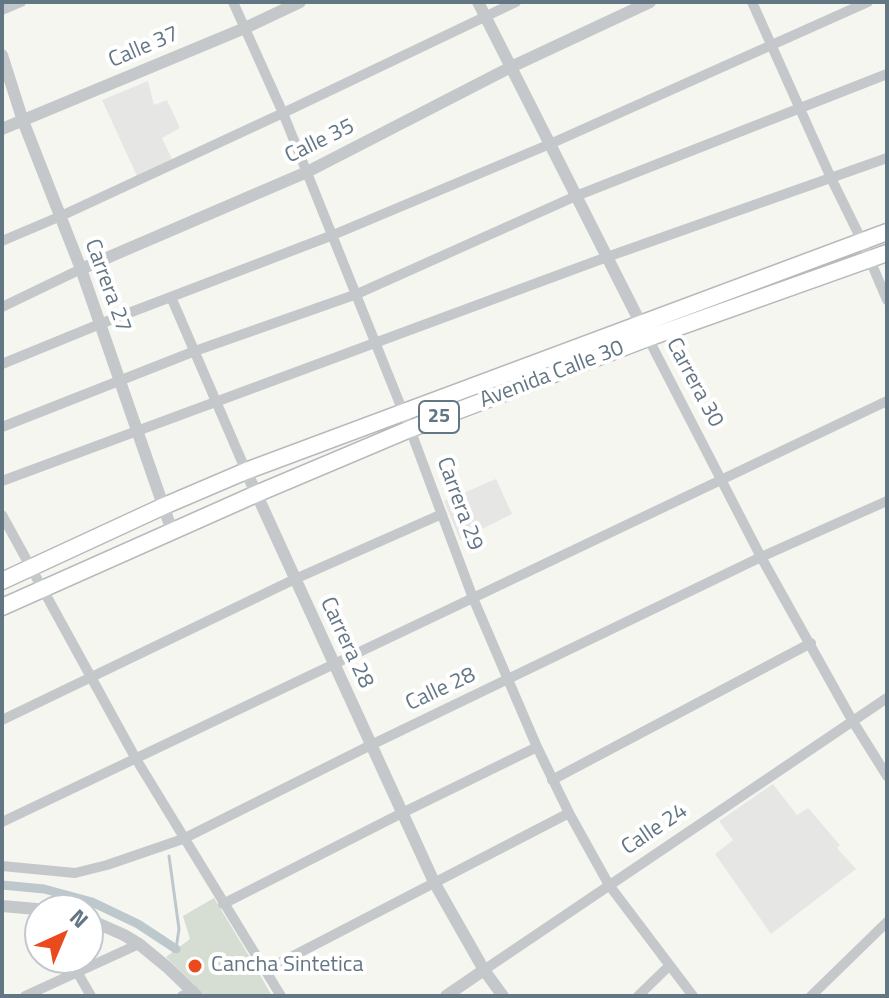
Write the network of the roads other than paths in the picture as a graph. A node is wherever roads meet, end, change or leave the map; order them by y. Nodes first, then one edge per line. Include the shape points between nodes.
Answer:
1 (21, 2) edge
2 (233, 2) edge
3 (300, 2) edge
4 (478, 2) edge
5 (516, 2) edge
6 (650, 2) edge
7 (752, 2) edge
8 (868, 2) edge
9 (2, 10) edge
10 (485, 17) junction
11 (245, 28) junction
12 (771, 46) junction
13 (2, 55) edge
14 (511, 67) junction
15 (887, 74) edge
16 (799, 109) junction
17 (283, 113) junction
18 (23, 121) junction
19 (2, 129) edge
20 (550, 144) junction
21 (887, 158) edge
22 (307, 172) junction
23 (831, 178) junction
24 (576, 196) junction
25 (61, 216) junction
26 (887, 232) edge
27 (333, 235) junction
28 (2, 241) edge
29 (862, 241) junction
30 (887, 253) edge
31 (607, 257) junction
32 (870, 260) junction
33 (81, 269) junction
34 (357, 294) junction
35 (171, 297) junction
36 (887, 300) edge
37 (2, 307) edge
38 (100, 324) junction
39 (645, 331) junction
40 (376, 343) junction
41 (195, 351) junction
42 (2, 364) edge
43 (119, 380) junction
44 (216, 401) junction
45 (887, 401) edge
46 (407, 421) junction
47 (2, 427) edge
48 (137, 431) junction
49 (246, 471) junction
50 (722, 480) junction
51 (2, 481) edge
52 (256, 494) junction
53 (887, 501) edge
54 (164, 506) junction
55 (442, 514) junction
56 (2, 515) edge
57 (172, 531) junction
58 (761, 557) junction
59 (32, 569) junction
60 (295, 579) junction
61 (2, 581) edge
62 (42, 588) junction
63 (473, 598) junction
64 (2, 607) edge
65 (811, 643) junction
66 (334, 664) junction
67 (91, 677) junction
68 (507, 681) junction
69 (887, 698) edge
70 (2, 720) edge
71 (852, 720) junction
72 (371, 745) junction
73 (537, 747) junction
74 (136, 759) junction
75 (887, 776) edge
76 (552, 780) junction
77 (402, 813) junction
78 (569, 813) junction
79 (2, 822) edge
80 (183, 839) junction
81 (3, 863) edge
82 (434, 882) junction
83 (609, 885) junction
84 (223, 904) junction
85 (2, 906) edge
86 (24, 908) edge
87 (887, 922) edge
88 (104, 926) edge
89 (139, 944) junction
90 (104, 961) edge
91 (669, 966) junction
92 (266, 970) junction
93 (484, 970) junction
94 (76, 974) edge
95 (79, 974) edge
96 (190, 994) edge
97 (25, 996) edge
98 (91, 996) edge
99 (281, 996) edge
100 (446, 996) edge
101 (503, 996) edge
102 (638, 996) edge
103 (693, 996) edge
104 (811, 996) edge

1 - 9 street
2 - 11 street, Carrera 29
3 - 11 street, Calle 37
4 - 10 street, Carrera 30
5 - 10 street
6 - 14 street, Calle 35
7 - 12 street
8 - 12 street
10 - 14 street, Carrera 30
10 - 17 street
11 - 17 street, Carrera 29
11 - 18 street, Calle 37
12 - 16 street
12 - 20 street
13 - 18 street, Carrera 27
14 - 20 street, Carrera 30
14 - 22 street, Calle 35
15 - 16 street
16 - 23 street
16 - 24 street
17 - 22 street, Carrera 29
17 - 25 street
18 - 19 street, Calle 37
18 - 25 street, Carrera 27
20 - 24 street, Carrera 30
20 - 27 street
21 - 23 street
22 - 27 street, Carrera 29
22 - 33 street, Calle 35
23 - 29 street
23 - 31 street
24 - 31 street, Carrera 30
24 - 34 street
25 - 28 street
25 - 33 street, Carrera 27
26 - 29 highway, Avenida Calle 30 / 25
27 - 34 street, Carrera 29
27 - 35 street
29 - 32 street
29 - 39 highway, Avenida Calle 30 / 25
30 - 32 highway, Avenida Calle 30 / 25
31 - 39 street, Carrera 30
31 - 40 street
32 - 36 street
32 - 39 highway, Avenida Calle 30 / 25
33 - 37 street, Calle 35
33 - 38 street, Carrera 27
34 - 40 street, Carrera 29
34 - 41 street
35 - 38 street
35 - 41 street, Carrera 28
38 - 42 street
38 - 43 street, Carrera 27
39 - 46 highway, Avenida Calle 30 / 25
39 - 50 street, Carrera 30
40 - 44 street
40 - 46 street, Carrera 29
41 - 43 street
41 - 44 street, Carrera 28
43 - 47 street
43 - 48 street, Carrera 27
44 - 48 street
44 - 49 street, Carrera 28
45 - 50 street
46 - 49 highway, Avenida Calle 30 / 25
46 - 52 highway, Avenida Calle 30 / 25
46 - 55 street, Carrera 29
48 - 51 street
48 - 54 street, Carrera 27
49 - 52 street, Carrera 28
49 - 54 highway, Avenida Calle 30 / 25
50 - 58 street, Carrera 30
50 - 63 street
52 - 57 highway, Avenida Calle 30 / 25
52 - 60 street, Carrera 28
53 - 58 street, Calle 28
54 - 57 street, Carrera 27
54 - 59 highway, Avenida Calle 30 / 25
55 - 60 street
55 - 63 street, Carrera 29
56 - 59 street
57 - 62 highway, Avenida Calle 30 / 25
58 - 65 street, Carrera 30
58 - 68 street, Calle 28
59 - 61 highway, Avenida Calle 30 / 25
59 - 62 street
60 - 66 street, Carrera 28
60 - 67 street
62 - 64 highway, Avenida Calle 30 / 25
62 - 67 street
63 - 66 street
63 - 68 street, Carrera 29
65 - 71 street, Carrera 30
65 - 76 street
66 - 72 street, Carrera 28
66 - 74 street
67 - 70 street
67 - 74 street
68 - 72 street, Calle 28
68 - 73 street, Carrera 29
69 - 71 street, Calle 24
71 - 75 street, Carrera 30
71 - 83 street, Calle 24
72 - 77 street, Carrera 28
72 - 80 street, Calle 28
73 - 76 street, Carrera 29
73 - 77 street
74 - 79 street
74 - 80 street
76 - 78 street, Carrera 29
77 - 82 street, Carrera 28
77 - 84 street
78 - 82 street
78 - 83 street, Carrera 29
80 - 81 street, Calle 28 via 75,873
80 - 84 street
82 - 92 street
82 - 93 street, Carrera 28
83 - 91 street, Carrera 29
83 - 93 street, Calle 24
84 - 92 street
85 - 86 street
87 - 104 street
88 - 89 street
89 - 90 street
89 - 96 street
91 - 102 street
91 - 103 street, Carrera 29
92 - 99 street
93 - 100 street, Calle 24
93 - 101 street, Carrera 28
94 - 97 street
95 - 98 street

